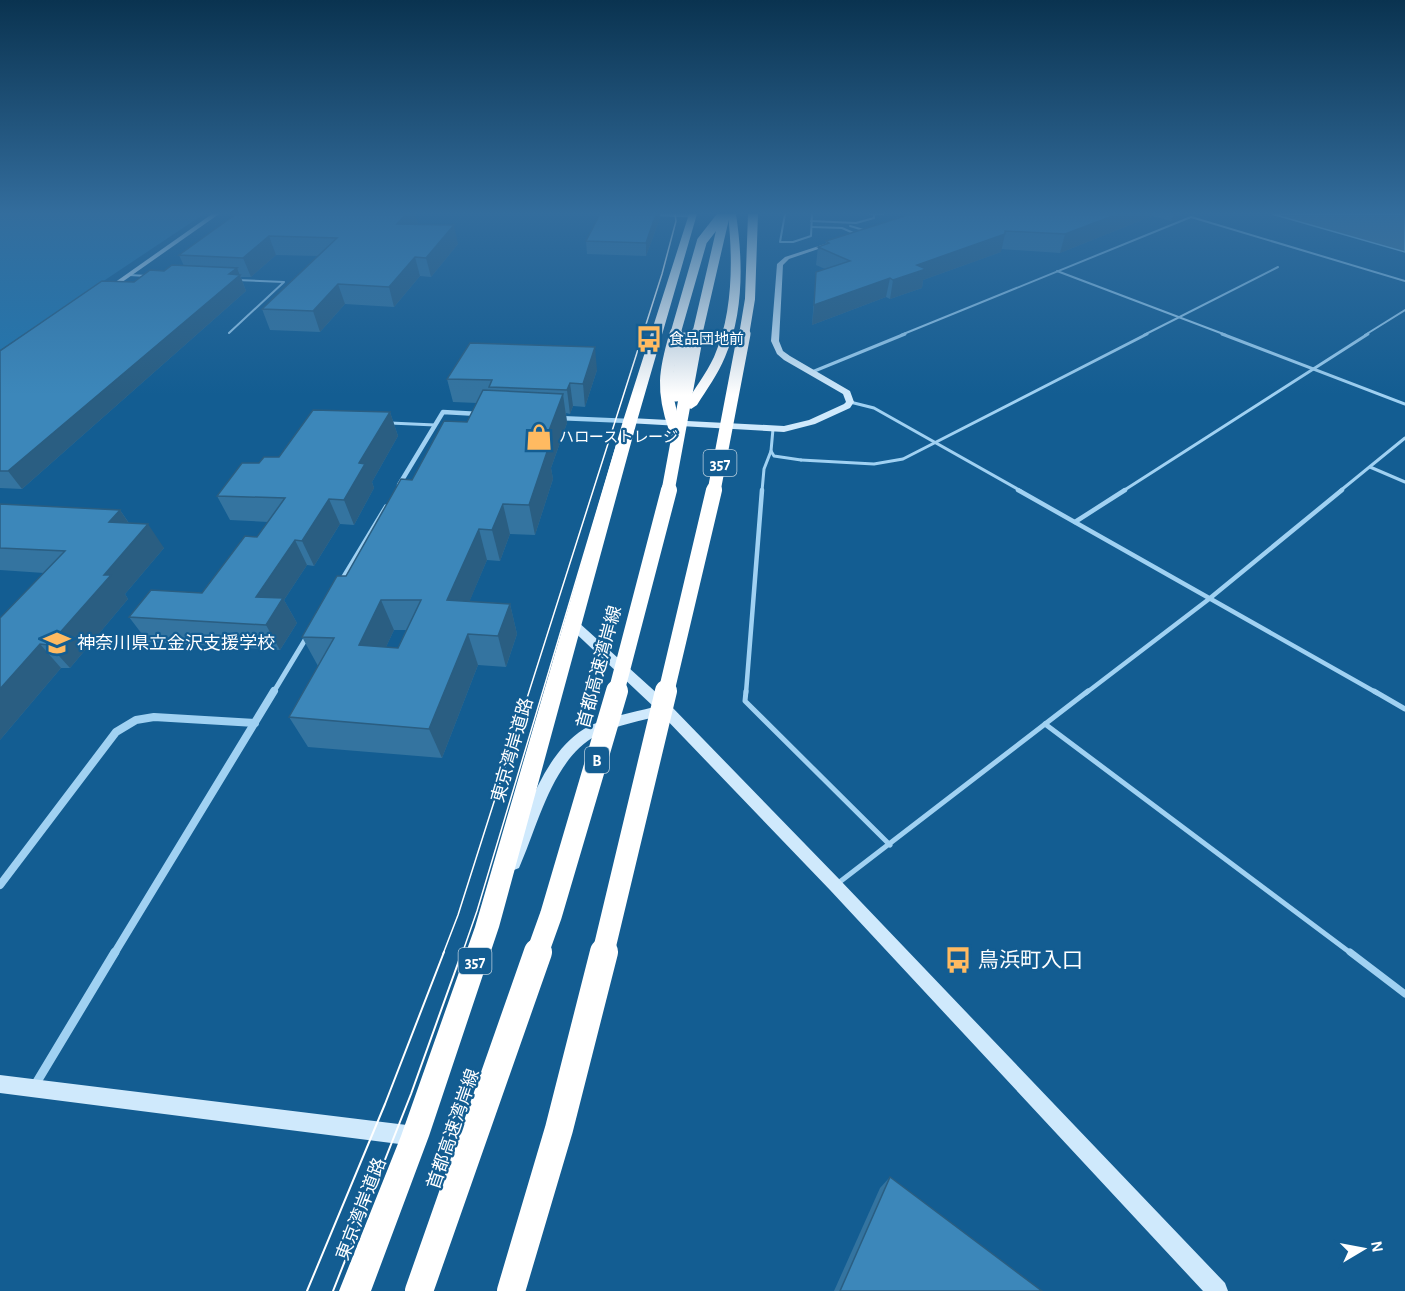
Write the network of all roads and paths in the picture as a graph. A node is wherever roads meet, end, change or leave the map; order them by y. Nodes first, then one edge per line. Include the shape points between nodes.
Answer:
1 (675, 274) edge
2 (699, 274) edge
3 (711, 274) edge
4 (718, 274) edge
5 (734, 274) edge
6 (750, 274) edge
7 (751, 274) edge
8 (779, 274) edge
9 (1047, 274) edge
10 (1068, 274) edge
11 (1264, 274) edge
12 (1382, 274) edge
13 (129, 275) joint
14 (151, 276) edge
15 (227, 280) edge
16 (1405, 281) edge
17 (100, 295) edge
18 (1405, 310) edge
19 (229, 333) dead end
20 (1312, 369) junction
21 (812, 372) junction
22 (850, 402) junction
23 (1405, 404) edge
24 (691, 405) junction
25 (489, 414) edge
26 (546, 417) edge
27 (630, 421) junction
28 (388, 423) edge
29 (435, 425) junction
30 (728, 427) junction
31 (773, 429) junction
32 (1405, 438) edge
33 (771, 451) junction
34 (677, 454) junction
35 (1370, 467) junction
36 (672, 476) junction
37 (1405, 482) edge
38 (393, 494) edge
39 (387, 504) edge
40 (1075, 522) junction
41 (333, 594) edge
42 (1209, 599) junction
43 (315, 624) edge
44 (573, 624) junction
45 (665, 709) junction
46 (1405, 709) edge
47 (255, 723) junction
48 (1045, 724) junction
49 (890, 844) junction
50 (0, 885) edge
51 (835, 885) junction
52 (487, 927) junction
53 (1405, 994) edge
54 (0, 1084) edge
55 (34, 1088) junction
56 (415, 1136) junction
57 (355, 1291) edge
58 (419, 1291) edge
59 (511, 1291) edge
60 (519, 1291) edge
61 (1217, 1291) edge

1 - 27 highway, 東京湾岸道路 / 357
2 - 34 highway, bridge via 679,368
3 - 34 highway, 首都高速湾岸線 / B, bridge
4 - 24 highway, bridge
5 - 24 highway via 723,350
6 - 30 highway, 357
7 - 59 highway, bridge via 738,372 713,494 571,1084
8 - 21 street via 777,347 787,358
9 - 21 lane
10 - 20 lane
11 - 33 lane, bridge via 903,459 867,464 777,458
12 - 16 lane
13 - 14 lane
13 - 17 street
15 - 19 lane via 284,282
18 - 20 lane
20 - 23 lane
20 - 40 lane
21 - 22 street via 847,393
22 - 31 street via 802,426
22 - 40 lane via 874,408
24 - 36 highway, bridge
25 - 29 street via 443,412
26 - 27 street
27 - 30 street
27 - 44 highway, 東京湾岸道路 / 357
28 - 29 lane
29 - 38 street
30 - 31 street
30 - 45 highway, 357
31 - 33 lane
32 - 35 lane
33 - 49 lane via 764,469 745,701
34 - 36 highway, 首都高速湾岸線 / B, bridge
35 - 37 lane
35 - 42 lane
36 - 58 highway, 首都高速湾岸線 / B, bridge via 611,713 550,915
39 - 41 street
40 - 42 lane
42 - 46 lane
42 - 48 lane
43 - 47 street
44 - 45 street
44 - 52 highway, 東京湾岸道路 / 357
45 - 51 street
45 - 52 street via 590,733 566,752 548,784
45 - 60 highway, 357 via 560,1142
47 - 50 street via 154,717 136,720 116,732
47 - 55 street
48 - 49 lane
48 - 53 lane
49 - 51 lane
51 - 61 street
52 - 56 highway, 東京湾岸道路 / 357
54 - 55 street
55 - 56 street
56 - 57 highway, 東京湾岸道路 / 357

